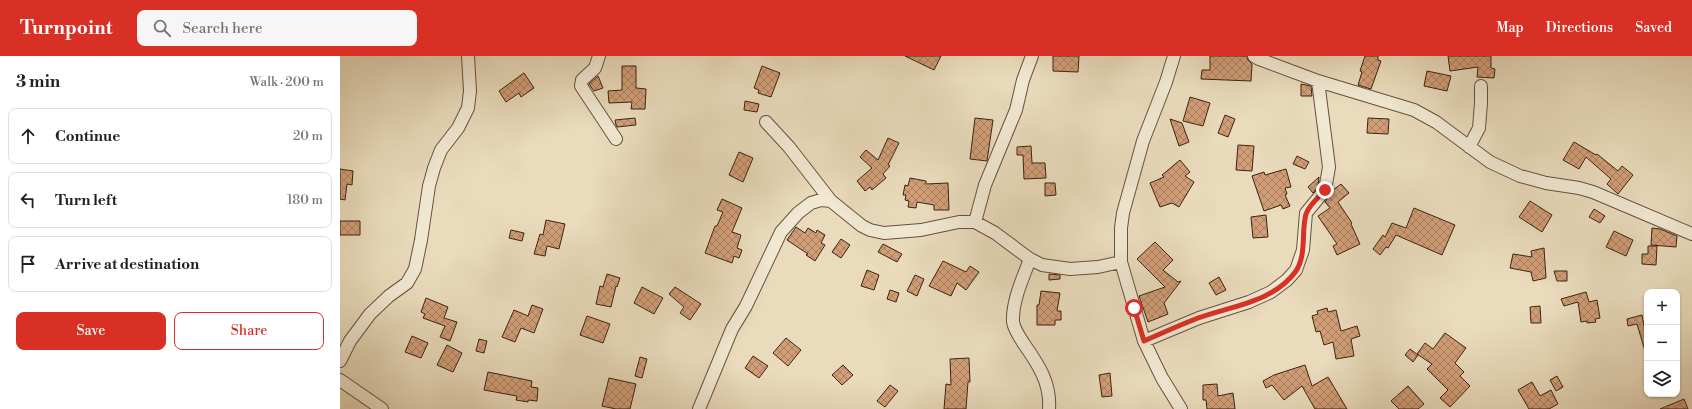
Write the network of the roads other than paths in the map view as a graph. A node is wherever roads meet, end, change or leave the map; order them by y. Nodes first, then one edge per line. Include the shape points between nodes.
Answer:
1 (468, 56) edge
2 (599, 56) edge
3 (1032, 56) edge
4 (1174, 56) edge
5 (1254, 56) edge
6 (1318, 81) junction
7 (1481, 86) dead end
8 (766, 122) dead end
9 (616, 139) dead end
10 (1469, 147) junction
11 (831, 201) junction
12 (975, 222) junction
13 (1692, 234) edge
14 (1030, 259) junction
15 (1121, 262) junction
16 (1144, 341) junction
17 (340, 361) edge
18 (340, 380) edge
19 (382, 409) edge
20 (699, 409) edge
21 (1049, 409) edge
22 (1181, 409) edge

1 - 17 street via 468,108 458,128 441,150 434,168 415,269 406,283 370,314 350,341
2 - 9 street via 595,68 582,80 581,86
3 - 12 street via 1016,110 986,185
4 - 15 street via 1123,213
5 - 6 street
6 - 10 street via 1414,110 1436,122
6 - 16 street via 1329,167 1325,190 1306,213 1303,250 1296,270 1271,292 1257,299 1199,318
7 - 10 street via 1479,128
8 - 11 street
10 - 13 street via 1490,162 1520,176 1593,192
11 - 12 street via 862,226 884,233
11 - 20 street via 811,203 781,232 750,299 732,329
12 - 14 street via 995,233
14 - 15 street via 1042,265 1070,269
14 - 21 street via 1014,311 1013,324 1041,369 1047,385
15 - 16 street
16 - 22 street
18 - 19 street

